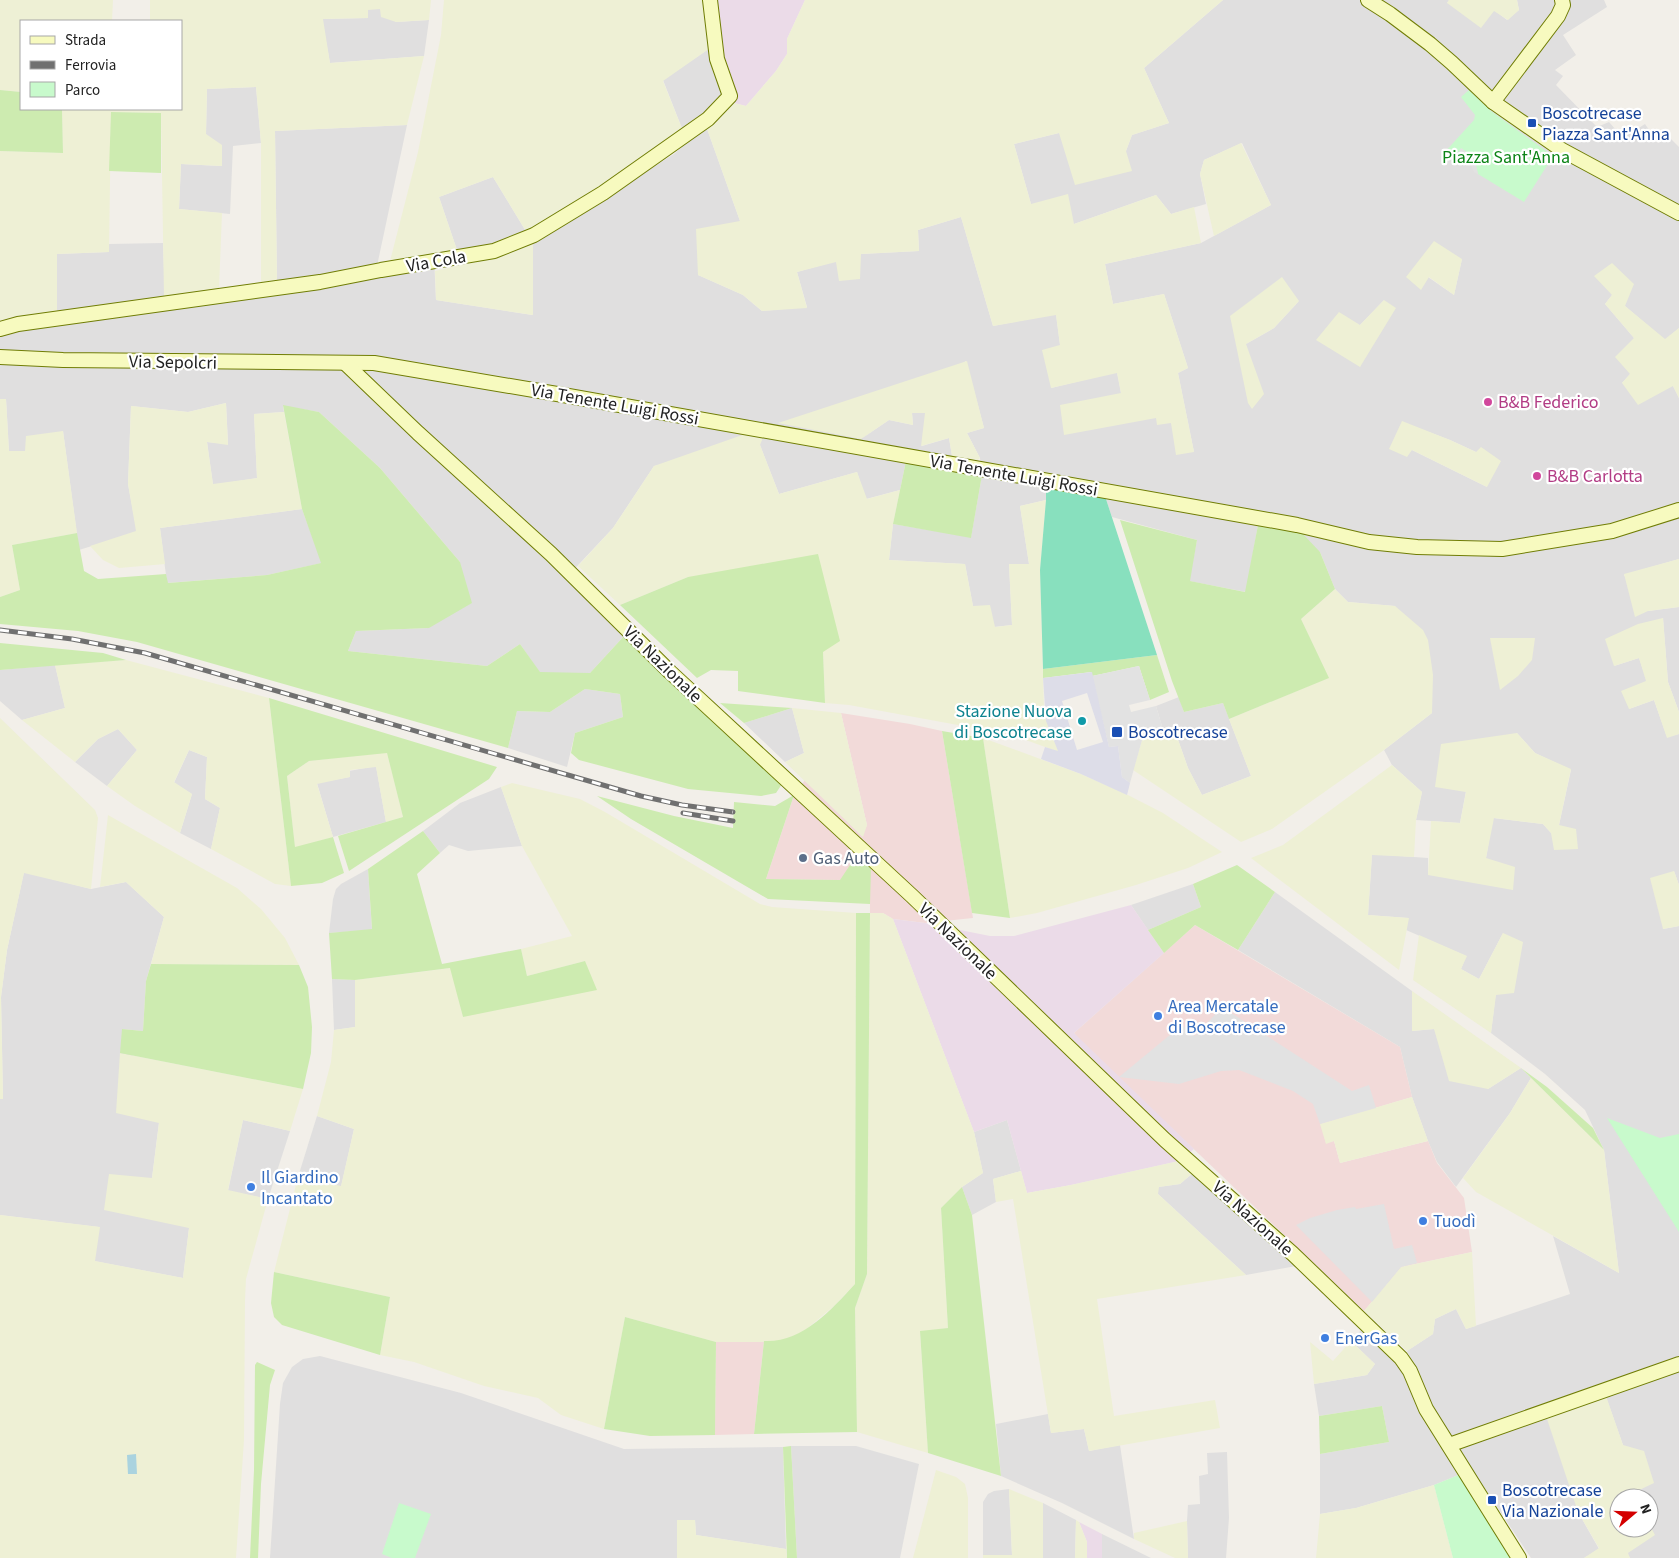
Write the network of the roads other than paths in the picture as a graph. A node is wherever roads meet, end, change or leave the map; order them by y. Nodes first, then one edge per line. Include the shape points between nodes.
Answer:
1 (710, 0) edge
2 (1368, 0) edge
3 (1562, 0) edge
4 (1493, 102) junction
5 (1679, 213) edge
6 (0, 329) edge
7 (0, 357) edge
8 (346, 364) junction
9 (1679, 510) edge
10 (1679, 1364) edge
11 (1449, 1445) junction
12 (1519, 1558) edge

1 - 6 street, Via Cola via 717,59 730,96 708,119 603,193 534,235 494,251 320,282
2 - 4 street via 1430,44
3 - 4 street via 1558,16
4 - 5 street via 1562,150
7 - 8 street, Via Sepolcri
8 - 9 street, Via Tenente Luigi Rossi via 374,363 563,395 1288,524 1369,542 1502,549 1612,532
8 - 11 street, Via Nazionale via 551,554 670,672 912,896 1166,1140 1354,1311 1401,1358 1426,1409
10 - 11 street
11 - 12 street, Via Nazionale

